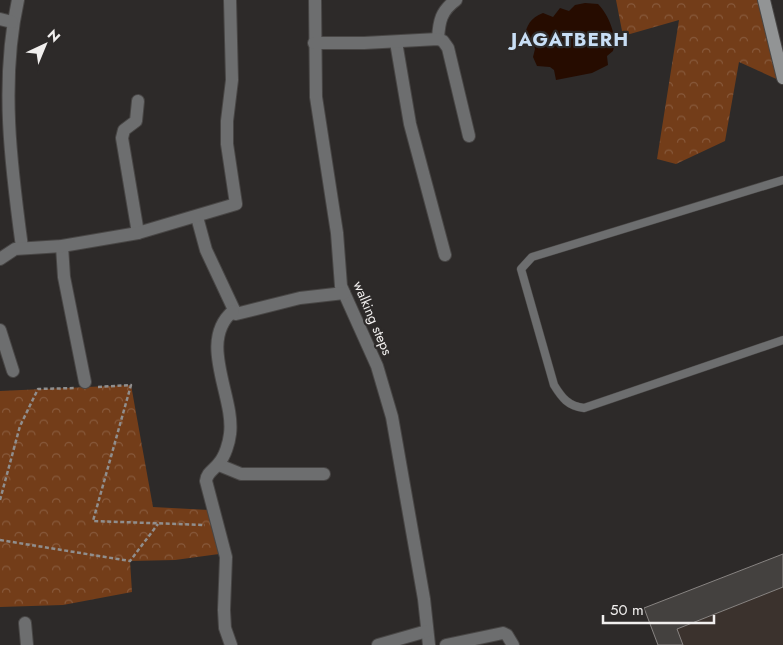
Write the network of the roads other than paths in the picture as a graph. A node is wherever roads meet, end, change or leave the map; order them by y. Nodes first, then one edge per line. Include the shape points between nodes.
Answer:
1 (18, 0) edge
2 (230, 0) edge
3 (314, 0) edge
4 (456, 0) edge
5 (764, 0) edge
6 (6, 20) edge
7 (438, 39) junction
8 (396, 42) junction
9 (314, 43) junction
10 (783, 78) edge
11 (138, 101) dead end
12 (469, 136) dead end
13 (783, 180) edge
14 (197, 217) junction
15 (138, 233) junction
16 (62, 246) junction
17 (22, 247) junction
18 (445, 255) dead end
19 (0, 258) edge
20 (344, 293) junction
21 (233, 311) junction
22 (0, 330) edge
23 (783, 340) edge
24 (13, 371) dead end
25 (85, 386) road end
26 (219, 465) junction
27 (324, 474) dead end
28 (25, 623) dead end
29 (427, 631) junction
30 (27, 645) edge
31 (231, 645) edge
32 (378, 645) edge
33 (429, 645) edge
34 (446, 645) edge
35 (513, 645) edge

1 - 6 street
2 - 14 street via 232,80 227,144 236,204
3 - 9 street, walking steps
4 - 7 street via 440,18
5 - 10 street
6 - 17 street via 10,146
7 - 8 street
7 - 12 street via 448,48
8 - 9 street
8 - 18 street via 410,124
9 - 20 street, walking steps via 316,97
11 - 15 street via 136,121 124,130 122,138
13 - 23 lane via 532,257 521,269 554,385 572,407 584,408
14 - 15 street
14 - 21 street via 206,250
15 - 16 street
16 - 17 street
16 - 25 street via 64,277
17 - 19 street
20 - 21 street via 285,301 241,315
20 - 29 street, walking steps via 377,366 392,417
21 - 26 street via 224,322 219,338 218,365 228,396 230,435
22 - 24 street
26 - 27 street via 256,476
26 - 31 street via 207,475 206,481 226,557 225,619
28 - 30 street
29 - 32 street
29 - 33 street, walking steps
34 - 35 street via 503,633

